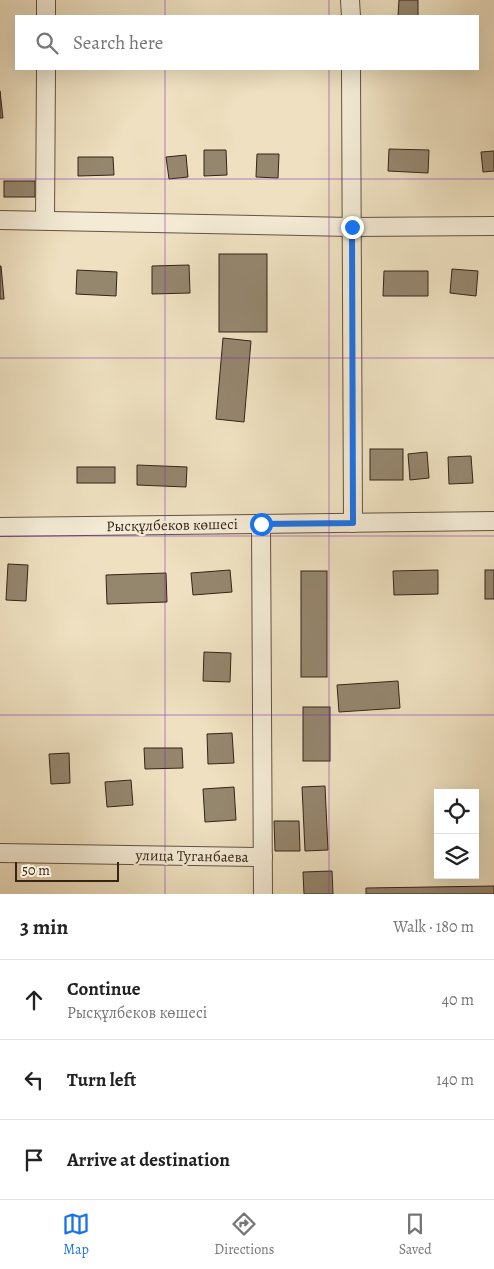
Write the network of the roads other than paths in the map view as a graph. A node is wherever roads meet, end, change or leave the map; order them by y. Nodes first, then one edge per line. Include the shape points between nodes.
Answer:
1 (46, 0) edge
2 (350, 0) edge
3 (46, 15) edge
4 (350, 15) edge
5 (46, 70) edge
6 (351, 70) edge
7 (0, 220) edge
8 (45, 220) junction
9 (494, 226) edge
10 (352, 227) junction
11 (494, 521) edge
12 (353, 523) junction
13 (261, 524) junction
14 (0, 527) edge
15 (0, 853) edge
16 (263, 857) junction
17 (263, 894) edge

1 - 3 street
2 - 4 street
5 - 8 street
6 - 10 street
7 - 8 street
8 - 10 street
9 - 10 street
10 - 12 street
11 - 12 street, Рысқұлбеков көшесі
12 - 13 street, Рысқұлбеков көшесі
13 - 14 street, Рысқұлбеков көшесі
13 - 16 street
15 - 16 street, улица Туганбаева
16 - 17 street

